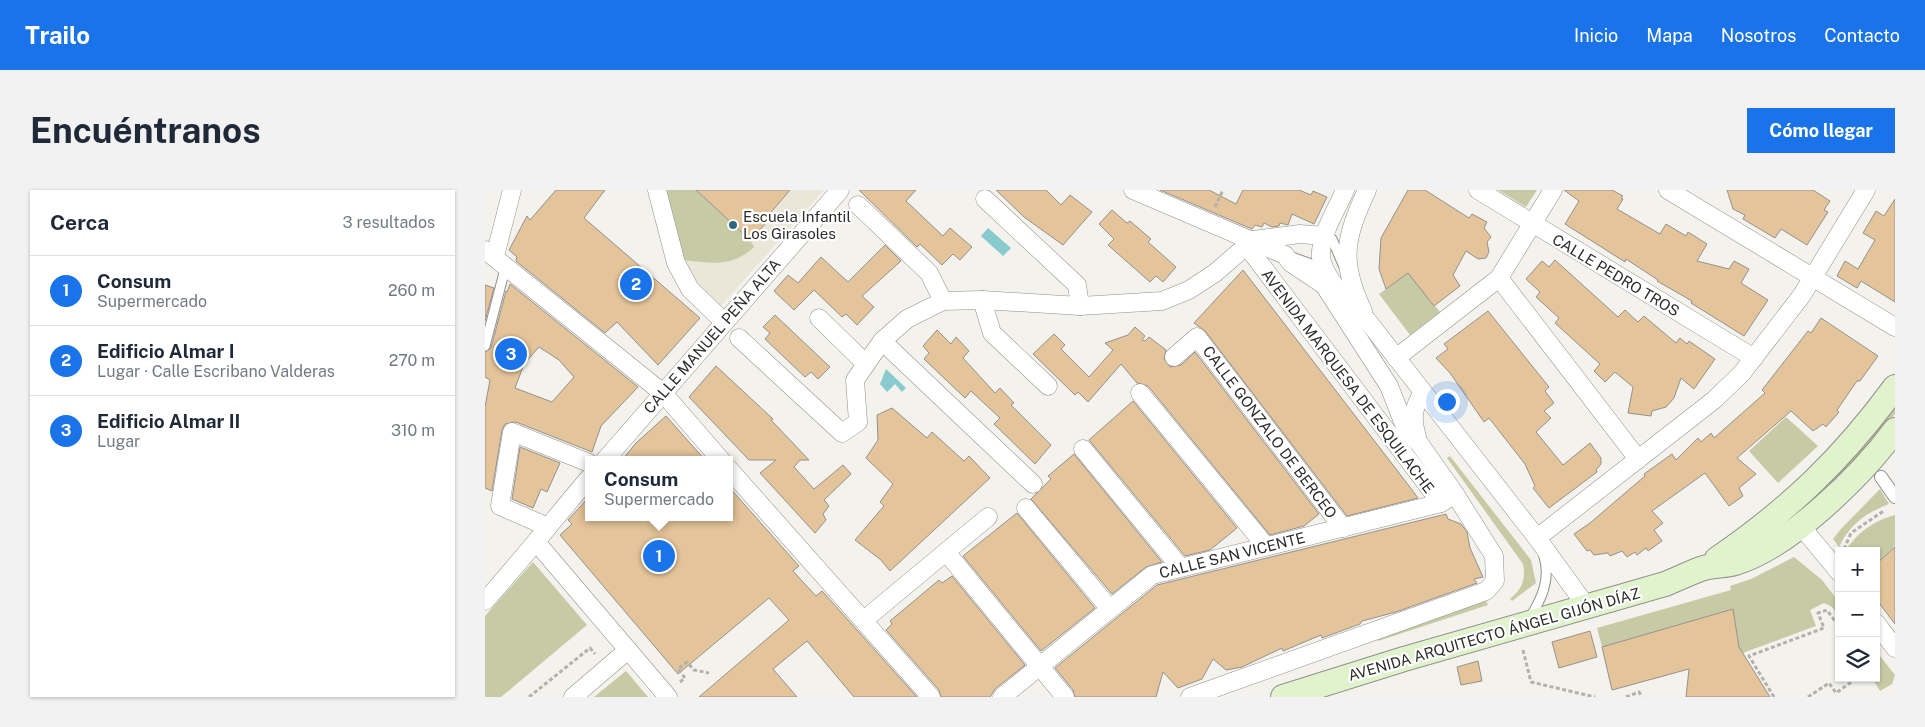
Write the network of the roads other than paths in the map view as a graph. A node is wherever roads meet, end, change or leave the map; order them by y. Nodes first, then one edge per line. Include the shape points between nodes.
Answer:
1 (513, 190) edge
2 (657, 190) edge
3 (840, 190) edge
4 (1133, 190) edge
5 (1367, 190) edge
6 (1478, 190) edge
7 (1553, 190) edge
8 (1668, 190) edge
9 (1865, 190) edge
10 (1342, 191) edge
11 (985, 199) dead end
12 (858, 205) dead end
13 (1533, 224) junction
14 (1325, 236) junction
15 (1249, 243) junction
16 (495, 257) edge
17 (1347, 272) junction
18 (1325, 278) junction
19 (1499, 278) junction
20 (1812, 279) junction
21 (1340, 294) junction
22 (983, 300) junction
23 (943, 301) junction
24 (1080, 306) junction
25 (819, 318) dead end
26 (1367, 320) junction
27 (1349, 321) junction
28 (724, 322) junction
29 (1895, 327) edge
30 (739, 338) dead end
31 (882, 341) junction
32 (485, 346) edge
33 (1174, 358) dead end
34 (1396, 358) junction
35 (1754, 358) junction
36 (867, 364) junction
37 (1048, 386) dead end
38 (1895, 388) edge
39 (663, 393) junction
40 (1140, 393) dead end
41 (1423, 393) junction
42 (1895, 430) edge
43 (1419, 443) junction
44 (1083, 449) dead end
45 (608, 456) edge
46 (718, 456) edge
47 (1638, 459) junction
48 (585, 461) edge
49 (733, 473) edge
50 (1881, 477) dead end
51 (585, 483) edge
52 (1033, 484) dead end
53 (1895, 497) edge
54 (1448, 498) junction
55 (1026, 508) dead end
56 (988, 516) dead end
57 (1800, 525) junction
58 (548, 527) junction
59 (1343, 528) junction
60 (1537, 538) junction
61 (537, 543) junction
62 (1265, 545) junction
63 (946, 552) junction
64 (1180, 567) junction
65 (1835, 567) edge
66 (1704, 568) junction
67 (485, 602) edge
68 (1587, 607) junction
69 (1110, 609) junction
70 (864, 620) junction
71 (1525, 624) junction
72 (1880, 628) edge
73 (1895, 648) edge
74 (628, 650) junction
75 (1041, 668) junction
76 (1305, 693) edge
77 (573, 697) edge
78 (668, 697) edge
79 (931, 697) edge
80 (1003, 697) edge
81 (1065, 697) edge
82 (1190, 697) edge
83 (1283, 697) edge

1 - 16 street
2 - 28 street via 676,263 690,289
3 - 28 street, CALLE MANUEL PEÑA ALTA
4 - 15 street
5 - 17 street, AVENIDA MARQUESA DE ESQUILACHE via 1353,221 1347,248
6 - 13 street, CALLE PEDRO TROS
7 - 13 street
8 - 20 street
9 - 20 street
10 - 14 street, AVENIDA MARQUESA DE ESQUILACHE
11 - 24 street via 1077,285
12 - 23 street via 929,274
13 - 19 street
13 - 35 street, CALLE PEDRO TROS
14 - 15 street via 1300,234
14 - 17 lane via 1332,240
14 - 18 street, AVENIDA MARQUESA DE ESQUILACHE via 1320,253
15 - 18 street via 1285,255 1291,263
15 - 24 street via 1196,286 1162,301
15 - 54 street, AVENIDA MARQUESA DE ESQUILACHE
16 - 32 lane
16 - 39 street
17 - 26 street, AVENIDA MARQUESA DE ESQUILACHE
18 - 21 street, AVENIDA MARQUESA DE ESQUILACHE
18 - 27 street, AVENIDA MARQUESA DE ESQUILACHE
19 - 34 street
19 - 47 street
20 - 29 street
20 - 35 street
21 - 26 street, AVENIDA MARQUESA DE ESQUILACHE
21 - 27 lane
22 - 23 street
22 - 24 street
22 - 37 street via 991,332
23 - 31 street via 907,319
25 - 36 street
26 - 34 street, AVENIDA MARQUESA DE ESQUILACHE
27 - 43 street, AVENIDA MARQUESA DE ESQUILACHE via 1389,386 1407,432
28 - 39 street, CALLE MANUEL PEÑA ALTA
30 - 36 street via 843,433 858,422 855,380
31 - 36 street
31 - 52 street
33 - 59 street, CALLE GONZALO DE BERCEO via 1197,337
34 - 41 street, AVENIDA MARQUESA DE ESQUILACHE
35 - 47 street via 1714,400
38 - 66 main road, AVENIDA ARQUITECTO ÁNGEL GIJÓN DÍAZ via 1843,453 1799,497
39 - 45 street, CALLE MANUEL PEÑA ALTA
39 - 46 street
40 - 62 street
41 - 43 street, AVENIDA MARQUESA DE ESQUILACHE via 1412,420
41 - 60 street, AVENIDA MARQUESA DE ESQUILACHE
42 - 57 main road, AVENIDA ARQUITECTO ÁNGEL GIJÓN DÍAZ via 1860,472
43 - 54 street, AVENIDA MARQUESA DE ESQUILACHE
44 - 64 street
47 - 60 street
48 - 58 street via 513,432 500,506
49 - 70 street
50 - 53 street
51 - 58 street
54 - 59 street, CALLE SAN VICENTE
54 - 82 street, AVENIDA MARQUESA DE ESQUILACHE via 1494,556 1495,581 1486,591
55 - 69 street
56 - 63 street
57 - 65 street
57 - 66 main road, AVENIDA ARQUITECTO ÁNGEL GIJÓN DÍAZ via 1773,545 1735,563
58 - 61 street
59 - 62 street, CALLE SAN VICENTE
60 - 68 street, AVENIDA MARQUESA DE ESQUILACHE
60 - 71 lane via 1547,568 1545,589
61 - 67 street
61 - 74 street
62 - 64 street, CALLE SAN VICENTE
63 - 70 street
63 - 75 street
64 - 69 street, CALLE SAN VICENTE via 1152,575
66 - 68 main road, AVENIDA ARQUITECTO ÁNGEL GIJÓN DÍAZ via 1665,584
68 - 71 main road, AVENIDA ARQUITECTO ÁNGEL GIJÓN DÍAZ
69 - 75 street, CALLE SAN VICENTE
70 - 79 street
71 - 76 main road, AVENIDA ARQUITECTO ÁNGEL GIJÓN DÍAZ via 1404,659
72 - 73 street
74 - 77 street
74 - 78 street
75 - 80 street, CALLE SAN VICENTE
75 - 81 street
76 - 83 main road, AVENIDA ARQUITECTO ÁNGEL GIJÓN DÍAZ

